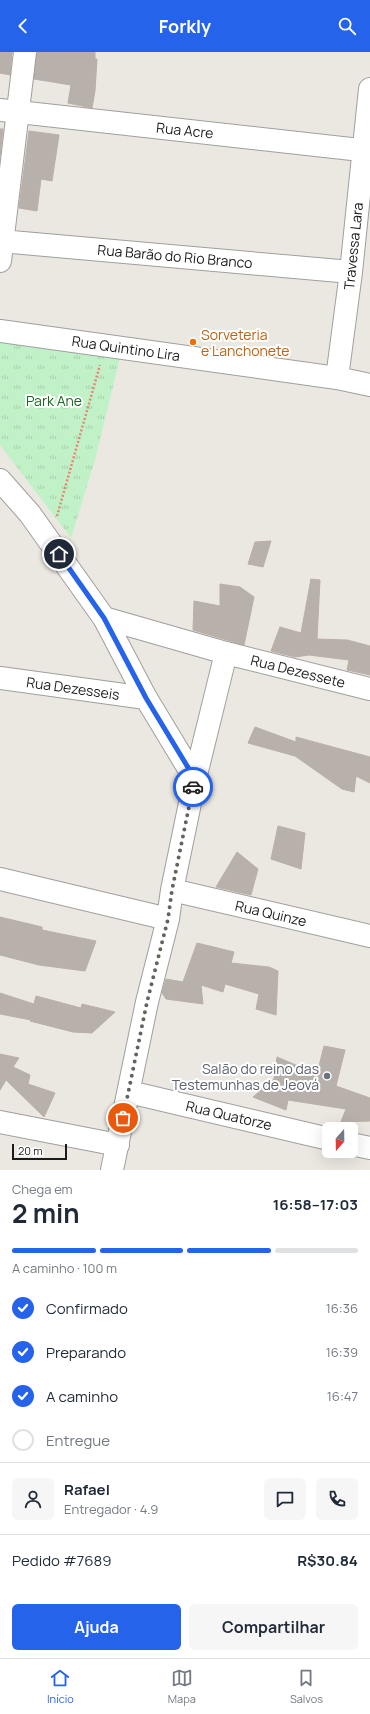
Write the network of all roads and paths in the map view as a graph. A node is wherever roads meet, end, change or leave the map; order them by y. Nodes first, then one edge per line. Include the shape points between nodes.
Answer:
1 (25, 52) edge
2 (370, 89) edge
3 (9, 111) edge
4 (366, 150) edge
5 (1, 247) edge
6 (351, 272) junction
7 (0, 331) edge
8 (106, 345) junction
9 (337, 378) junction
10 (370, 385) edge
11 (0, 480) edge
12 (50, 542) junction
13 (104, 618) junction
14 (226, 653) junction
15 (0, 678) edge
16 (370, 689) edge
17 (146, 698) junction
18 (195, 779) junction
19 (0, 880) edge
20 (172, 890) junction
21 (168, 919) junction
22 (370, 936) edge
23 (129, 1092) junction
24 (0, 1122) edge
25 (322, 1137) edge
26 (118, 1145) junction
27 (358, 1145) edge
28 (370, 1148) edge
29 (112, 1170) edge

1 - 3 street
2 - 4 street, Travessa Lara
3 - 4 street, Rua Acre
3 - 5 street
4 - 6 street, Travessa Lara
5 - 6 street, Rua Barão do Rio Branco
6 - 9 street, Travessa Lara
7 - 8 street, Rua Quintino Lira
8 - 9 street, Rua Quintino Lira
8 - 12 path
9 - 10 street, Rua Quintino Lira
11 - 12 street via 30,514
12 - 13 street
13 - 14 street, Rua Dezessete
13 - 17 street
14 - 16 street, Rua Dezessete
14 - 18 street
15 - 17 street, Rua Dezesseis
17 - 18 street
18 - 20 street
19 - 21 street
20 - 21 street
20 - 22 street, Rua Quinze
21 - 23 street via 147,1002
23 - 25 street, Rua Quatorze
23 - 26 street
24 - 26 street
26 - 29 street
27 - 28 street

